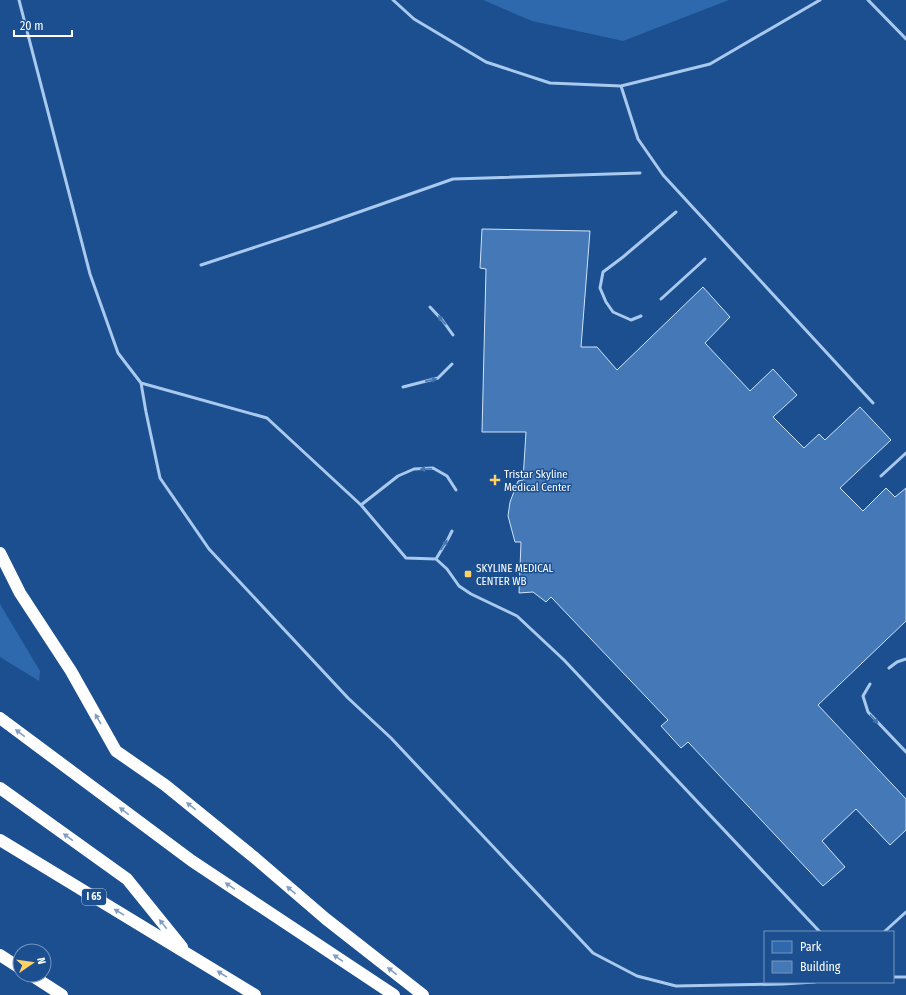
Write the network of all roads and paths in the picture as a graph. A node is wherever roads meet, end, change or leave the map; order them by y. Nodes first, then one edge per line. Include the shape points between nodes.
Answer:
1 (19, 0) edge
2 (393, 0) edge
3 (820, 0) edge
4 (868, 0) edge
5 (906, 39) edge
6 (622, 86) junction
7 (640, 173) dead end
8 (676, 212) dead end
9 (705, 259) dead end
10 (201, 265) dead end
11 (661, 299) dead end
12 (430, 307) dead end
13 (641, 316) dead end
14 (453, 334) dead end
15 (452, 364) dead end
16 (141, 383) junction
17 (403, 387) dead end
18 (873, 403) dead end
19 (906, 453) edge
20 (880, 476) dead end
21 (456, 490) dead end
22 (361, 505) junction
23 (452, 531) dead end
24 (0, 553) edge
25 (436, 559) junction
26 (906, 659) edge
27 (889, 668) dead end
28 (870, 684) dead end
29 (0, 718) edge
30 (906, 752) edge
31 (0, 788) edge
32 (0, 840) edge
33 (906, 912) edge
34 (819, 931) edge
35 (885, 931) edge
36 (188, 954) junction
37 (0, 955) edge
38 (12, 963) edge
39 (894, 977) edge
40 (906, 977) edge
41 (43, 983) edge
42 (799, 983) edge
43 (62, 995) edge
44 (255, 995) edge
45 (394, 995) edge
46 (423, 995) edge

1 - 16 lane via 90,274 118,354
2 - 6 lane via 414,19 486,62 550,83
3 - 6 lane via 710,64
4 - 5 lane
6 - 18 lane via 638,138 663,175
7 - 10 lane via 453,179
8 - 13 lane via 603,272 600,288 613,312 631,320
9 - 11 lane
14 -> 12 lane
17 -> 15 lane via 438,378
16 - 22 lane via 267,418
16 - 42 lane via 160,478 209,549 593,953 637,976 676,986
19 - 20 lane
21 -> 22 lane via 447,476 433,468 414,469 398,476
22 - 25 lane via 406,558
25 -> 23 lane
46 -> 24 highway via 326,920 165,785 116,751 71,671 20,593
25 - 34 lane via 459,586 517,616 564,660
26 - 27 lane
28 -> 30 lane via 863,696 868,712
45 -> 29 highway via 192,861
36 -> 31 highway via 127,879
36 -> 32 highway, I 65
33 - 35 lane
44 -> 36 highway, I 65
37 - 38 highway
39 - 40 lane
41 - 43 highway

